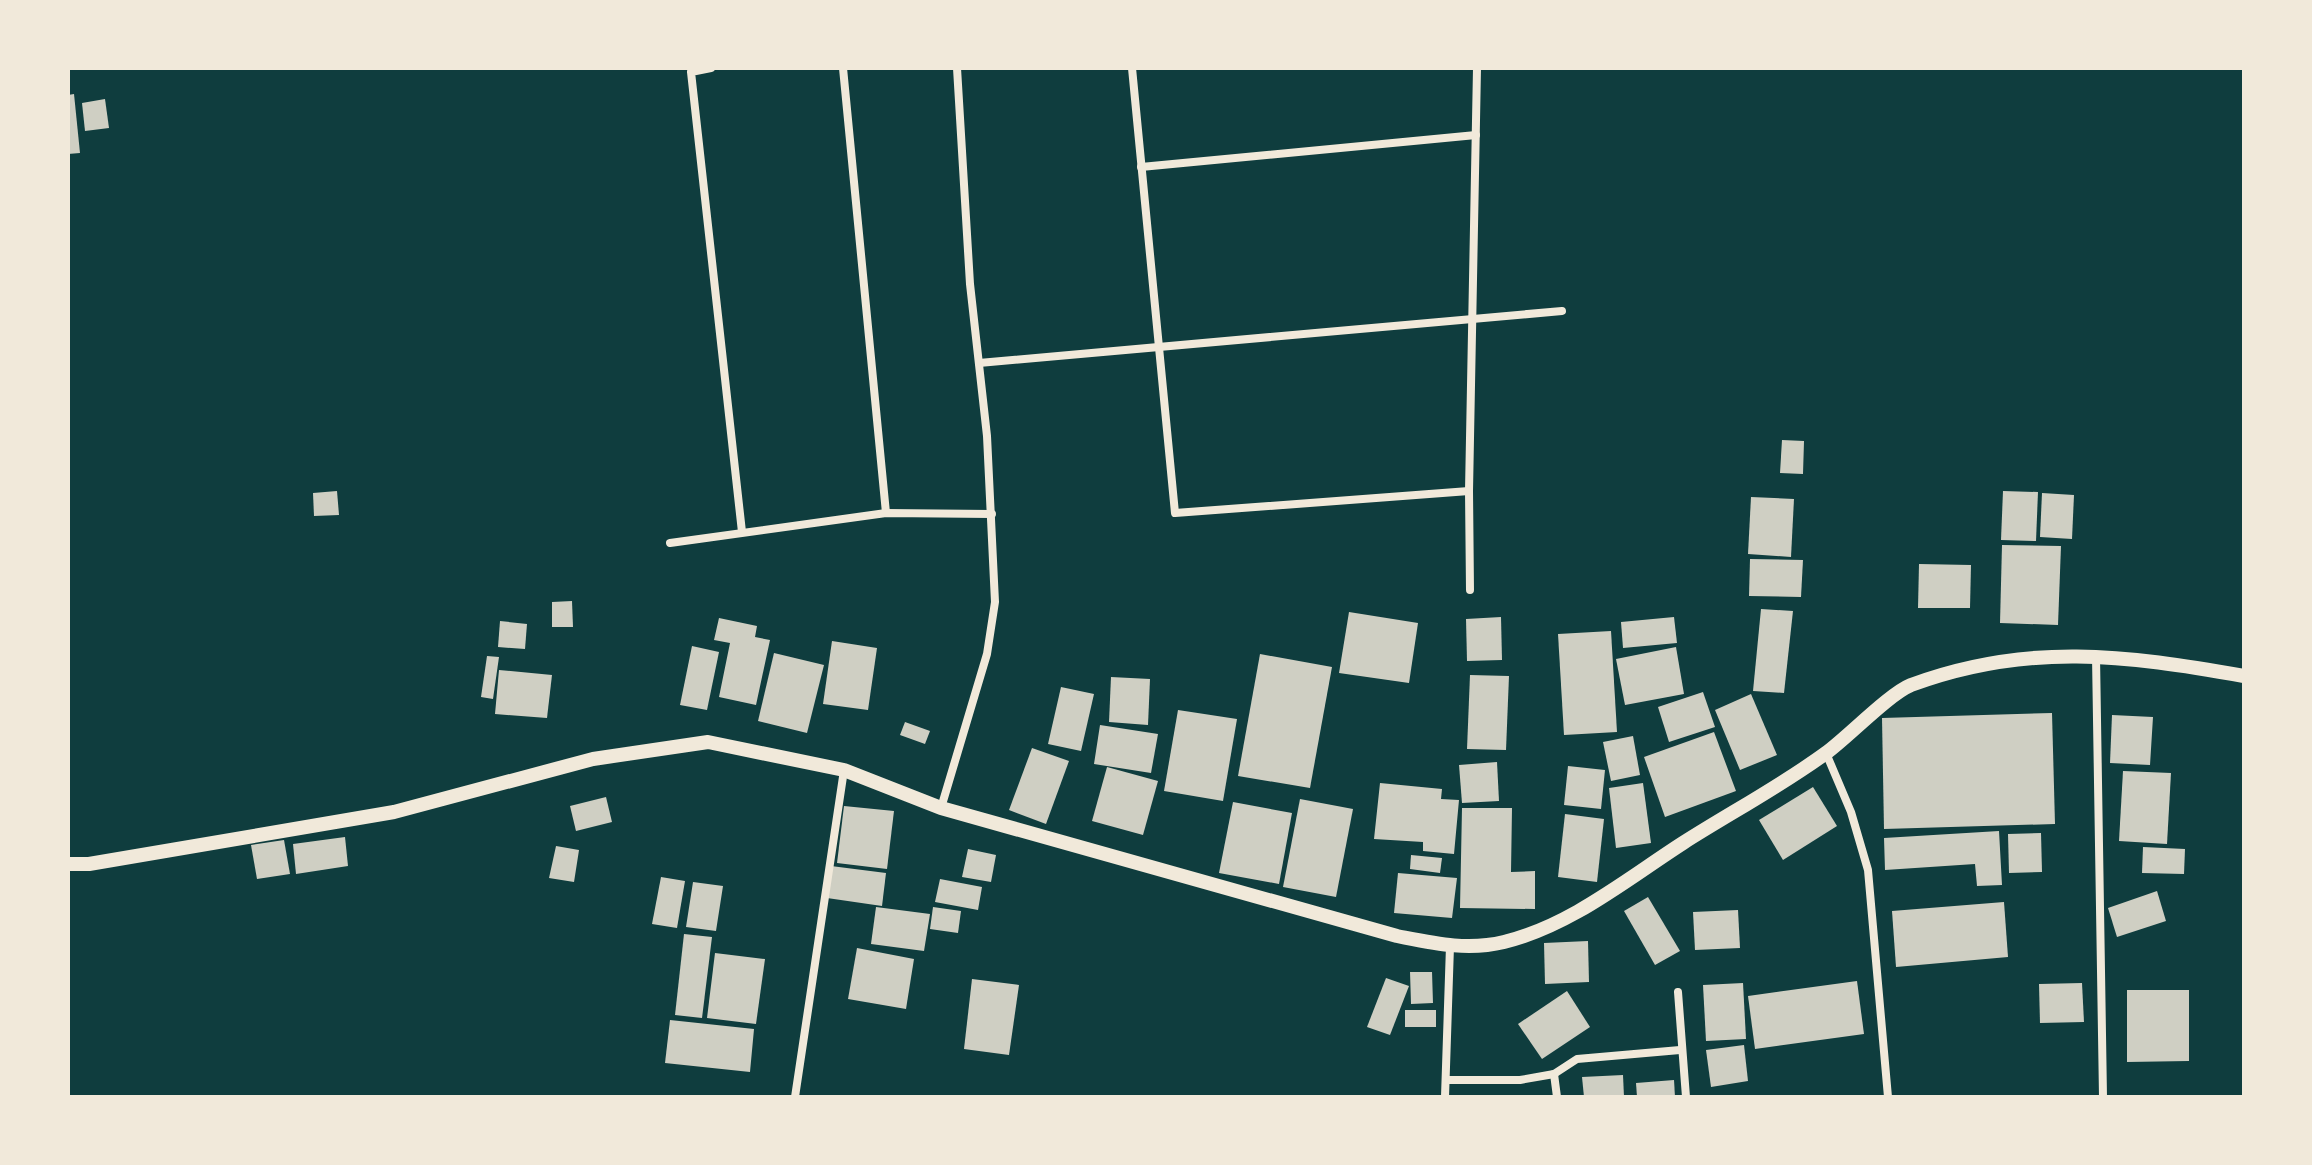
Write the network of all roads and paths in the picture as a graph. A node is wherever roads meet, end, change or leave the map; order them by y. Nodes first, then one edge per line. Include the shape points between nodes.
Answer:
1 (711, 68) edge
2 (843, 68) edge
3 (957, 68) edge
4 (1132, 68) edge
5 (1477, 68) edge
6 (1476, 135) junction
7 (1141, 167) junction
8 (1562, 311) dead end
9 (1474, 318) junction
10 (1159, 347) junction
11 (979, 363) junction
12 (1469, 491) junction
13 (886, 513) junction
14 (992, 514) junction
15 (742, 532) junction
16 (670, 543) dead end
17 (1470, 590) dead end
18 (2096, 655) junction
19 (2244, 676) edge
20 (1826, 753) junction
21 (844, 770) junction
22 (941, 808) junction
23 (68, 864) edge
24 (1450, 946) junction
25 (1678, 992) dead end
26 (1680, 1050) junction
27 (1554, 1074) junction
28 (1446, 1080) junction
29 (795, 1097) edge
30 (1445, 1097) edge
31 (1557, 1097) edge
32 (1686, 1097) edge
33 (1888, 1097) edge
34 (2103, 1097) edge

1 - 15 street via 691,72
2 - 13 street
3 - 11 street
4 - 7 street
5 - 6 street
6 - 7 street
6 - 9 street
7 - 10 street
8 - 9 street
9 - 10 street
9 - 12 street
10 - 11 street
10 - 12 street via 1175,513
11 - 14 street
12 - 17 street
13 - 14 street
13 - 15 street
14 - 22 street via 995,602 987,654
15 - 16 street
18 - 19 street
18 - 20 street via 2026,657 1906,687
18 - 34 street
20 - 24 street via 1563,920 1505,942
20 - 33 street via 1868,870
21 - 22 street
21 - 23 street via 708,742 593,759 394,812
21 - 29 street
22 - 24 street via 1397,936
24 - 28 street
25 - 26 street
26 - 27 street via 1577,1059
26 - 32 street
27 - 28 street via 1520,1080
27 - 31 street
28 - 30 street

